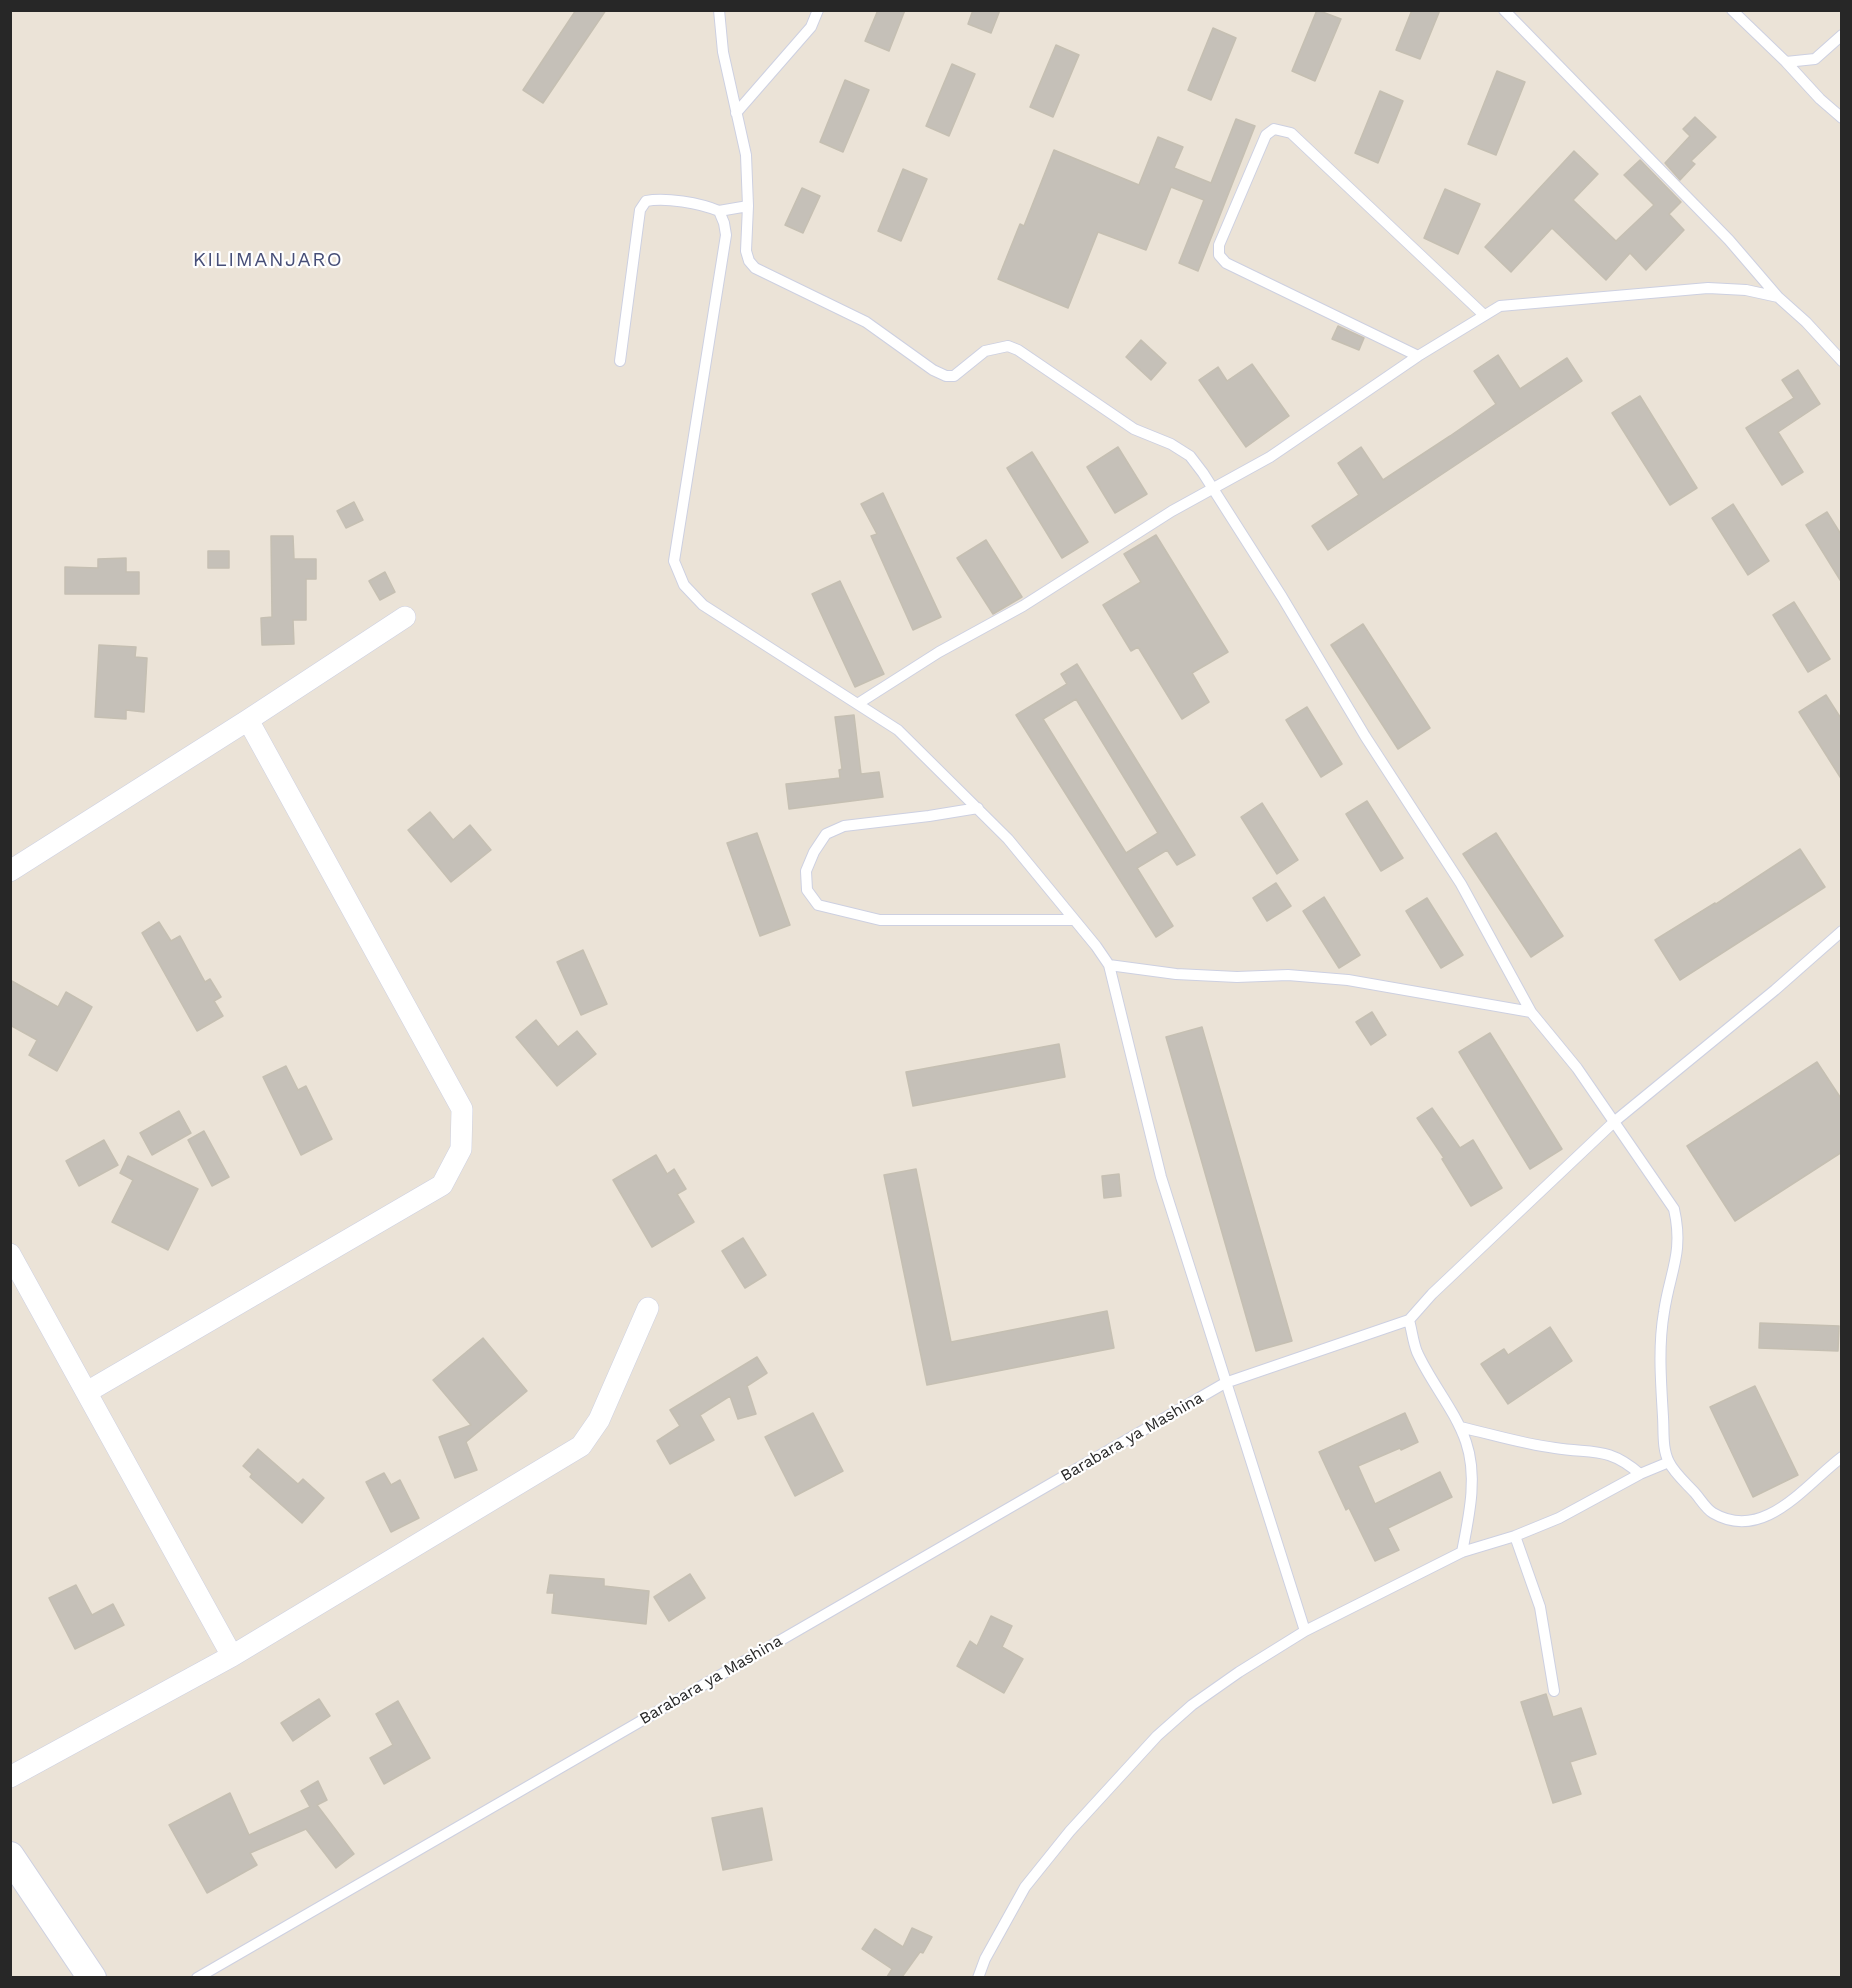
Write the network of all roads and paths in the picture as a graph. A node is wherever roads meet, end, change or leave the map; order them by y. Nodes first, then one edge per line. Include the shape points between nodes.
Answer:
1 (712, 10) edge
2 (818, 10) edge
3 (1504, 10) edge
4 (1732, 10) edge
5 (719, 15) edge
6 (1842, 35) edge
7 (1786, 62) junction
8 (736, 113) junction
9 (1842, 118) edge
10 (748, 206) junction
11 (719, 211) junction
12 (1778, 297) junction
13 (1484, 315) junction
14 (1418, 356) junction
15 (620, 361) dead end
16 (1842, 361) edge
17 (1212, 487) junction
18 (405, 617) dead end
19 (859, 704) junction
20 (248, 720) junction
21 (978, 808) junction
22 (10, 871) edge
23 (1074, 920) junction
24 (1842, 931) edge
25 (1109, 965) junction
26 (1531, 1012) junction
27 (1615, 1121) junction
28 (10, 1254) edge
29 (648, 1308) dead end
30 (1409, 1320) junction
31 (1225, 1383) junction
32 (87, 1392) junction
33 (1460, 1427) junction
34 (1842, 1457) edge
35 (1669, 1462) junction
36 (1640, 1474) junction
37 (1515, 1536) junction
38 (1462, 1552) junction
39 (1305, 1631) junction
40 (232, 1656) junction
41 (1554, 1691) dead end
42 (10, 1777) edge
43 (10, 1856) edge
44 (92, 1977) edge
45 (197, 1977) edge
46 (978, 1977) edge

1 - 5 lane
2 - 8 lane via 811,27
3 - 12 lane via 1729,240
4 - 7 lane
5 - 8 lane
6 - 7 lane via 1815,58
7 - 9 lane
8 - 10 lane via 746,155
10 - 11 lane
10 - 17 lane via 746,251 755,268 866,322 946,376 954,376 985,351 1008,346 1018,350 1134,429 1190,456
11 - 15 lane via 657,199 646,201 640,210
11 - 19 lane via 726,235 674,561 684,585 703,605
12 - 13 lane via 1708,288 1500,306
12 - 16 lane
13 - 14 lane
13 - 14 lane via 1291,133 1274,129 1266,135 1219,245 1219,255 1226,262
14 - 17 lane via 1270,457
17 - 19 lane
17 - 26 lane via 1461,884
18 - 20 street
19 - 21 lane via 898,729
20 - 22 street
20 - 32 street via 462,1108 462,1149 442,1185
21 - 23 lane
21 - 23 lane via 844,826 826,834 806,871 807,890 818,905 880,920
23 - 25 lane
24 - 27 lane
25 - 26 lane via 1176,974 1348,980
25 - 31 lane via 1161,1177
26 - 27 lane
27 - 30 lane
27 - 35 lane via 1674,1209 1678,1228 1660,1354 1664,1442
28 - 32 street
29 - 40 street via 599,1420 581,1446
30 - 31 lane, Barabara ya Mashina
30 - 33 lane via 1416,1350
31 - 39 lane
31 - 45 lane, Barabara ya Mashina
32 - 40 street
33 - 36 lane via 1554,1448 1606,1453 1624,1460
33 - 38 lane via 1467,1443 1472,1502
34 - 35 lane via 1779,1509 1756,1521 1711,1512
35 - 36 lane
36 - 37 lane via 1559,1518
37 - 38 lane
37 - 41 lane via 1540,1607
38 - 39 lane
39 - 46 lane via 1192,1705 1157,1736 1025,1887
40 - 42 street
43 - 44 main road

